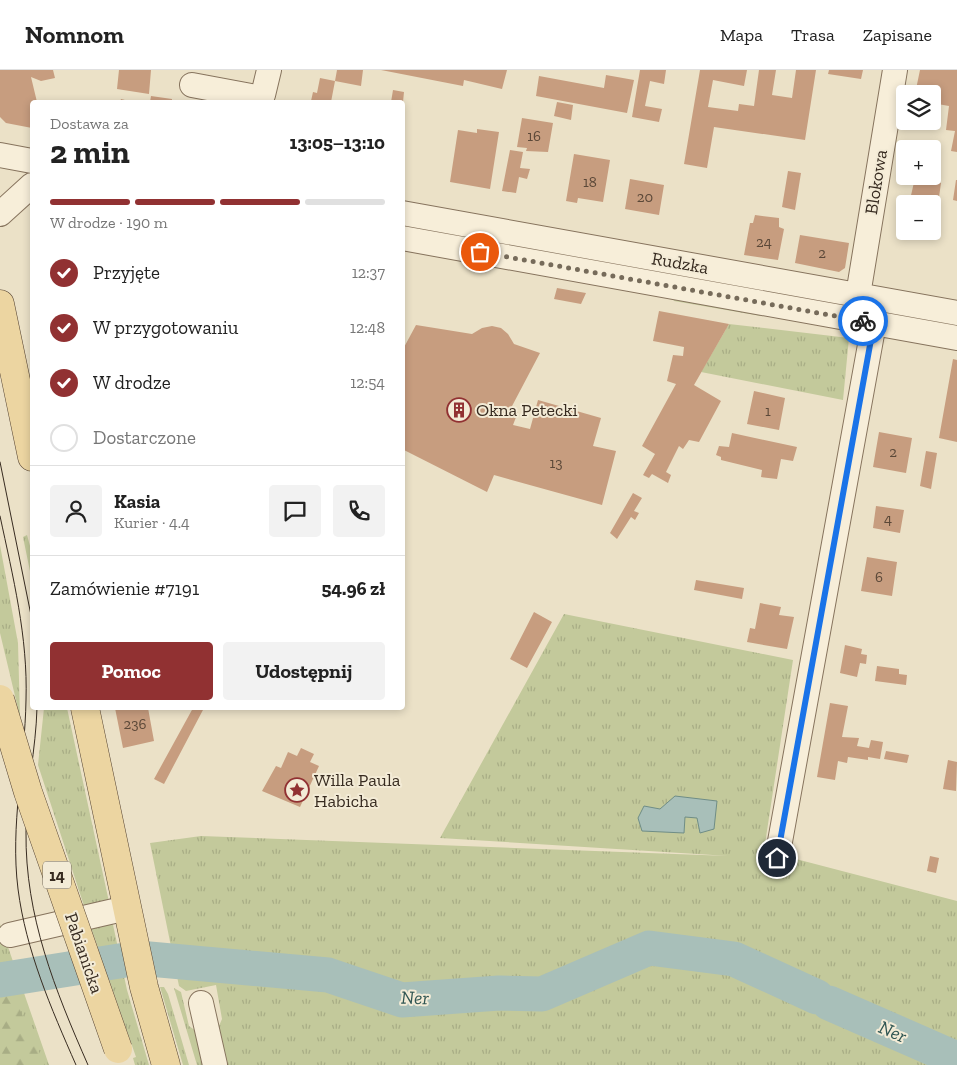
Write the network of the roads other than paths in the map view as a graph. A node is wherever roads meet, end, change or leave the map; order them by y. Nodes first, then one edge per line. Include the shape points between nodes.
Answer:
1 (269, 70) edge
2 (895, 70) edge
3 (192, 86) edge
4 (0, 155) edge
5 (30, 161) edge
6 (30, 187) edge
7 (0, 214) edge
8 (405, 214) edge
9 (405, 239) edge
10 (858, 295) junction
11 (0, 304) edge
12 (957, 312) edge
13 (874, 323) junction
14 (957, 338) edge
15 (30, 447) edge
16 (0, 699) edge
17 (85, 710) edge
18 (777, 858) dead end
19 (127, 908) junction
20 (10, 935) dead end
21 (201, 1002) dead end
22 (120, 1057) edge
23 (166, 1065) edge
24 (215, 1065) edge

1 - 3 street via 263,96
2 - 10 street, Blokowa
4 - 5 street
6 - 7 street
8 - 10 street, Rudzka
9 - 13 street, Rudzka
10 - 12 street, Rudzka
10 - 13 street
11 - 15 main road
13 - 14 street, Rudzka
13 - 18 street
16 - 22 main road, Pabianicka / 14, bridge via 28,792
17 - 19 main road
19 - 20 street
19 - 23 main road via 144,987
21 - 24 street

